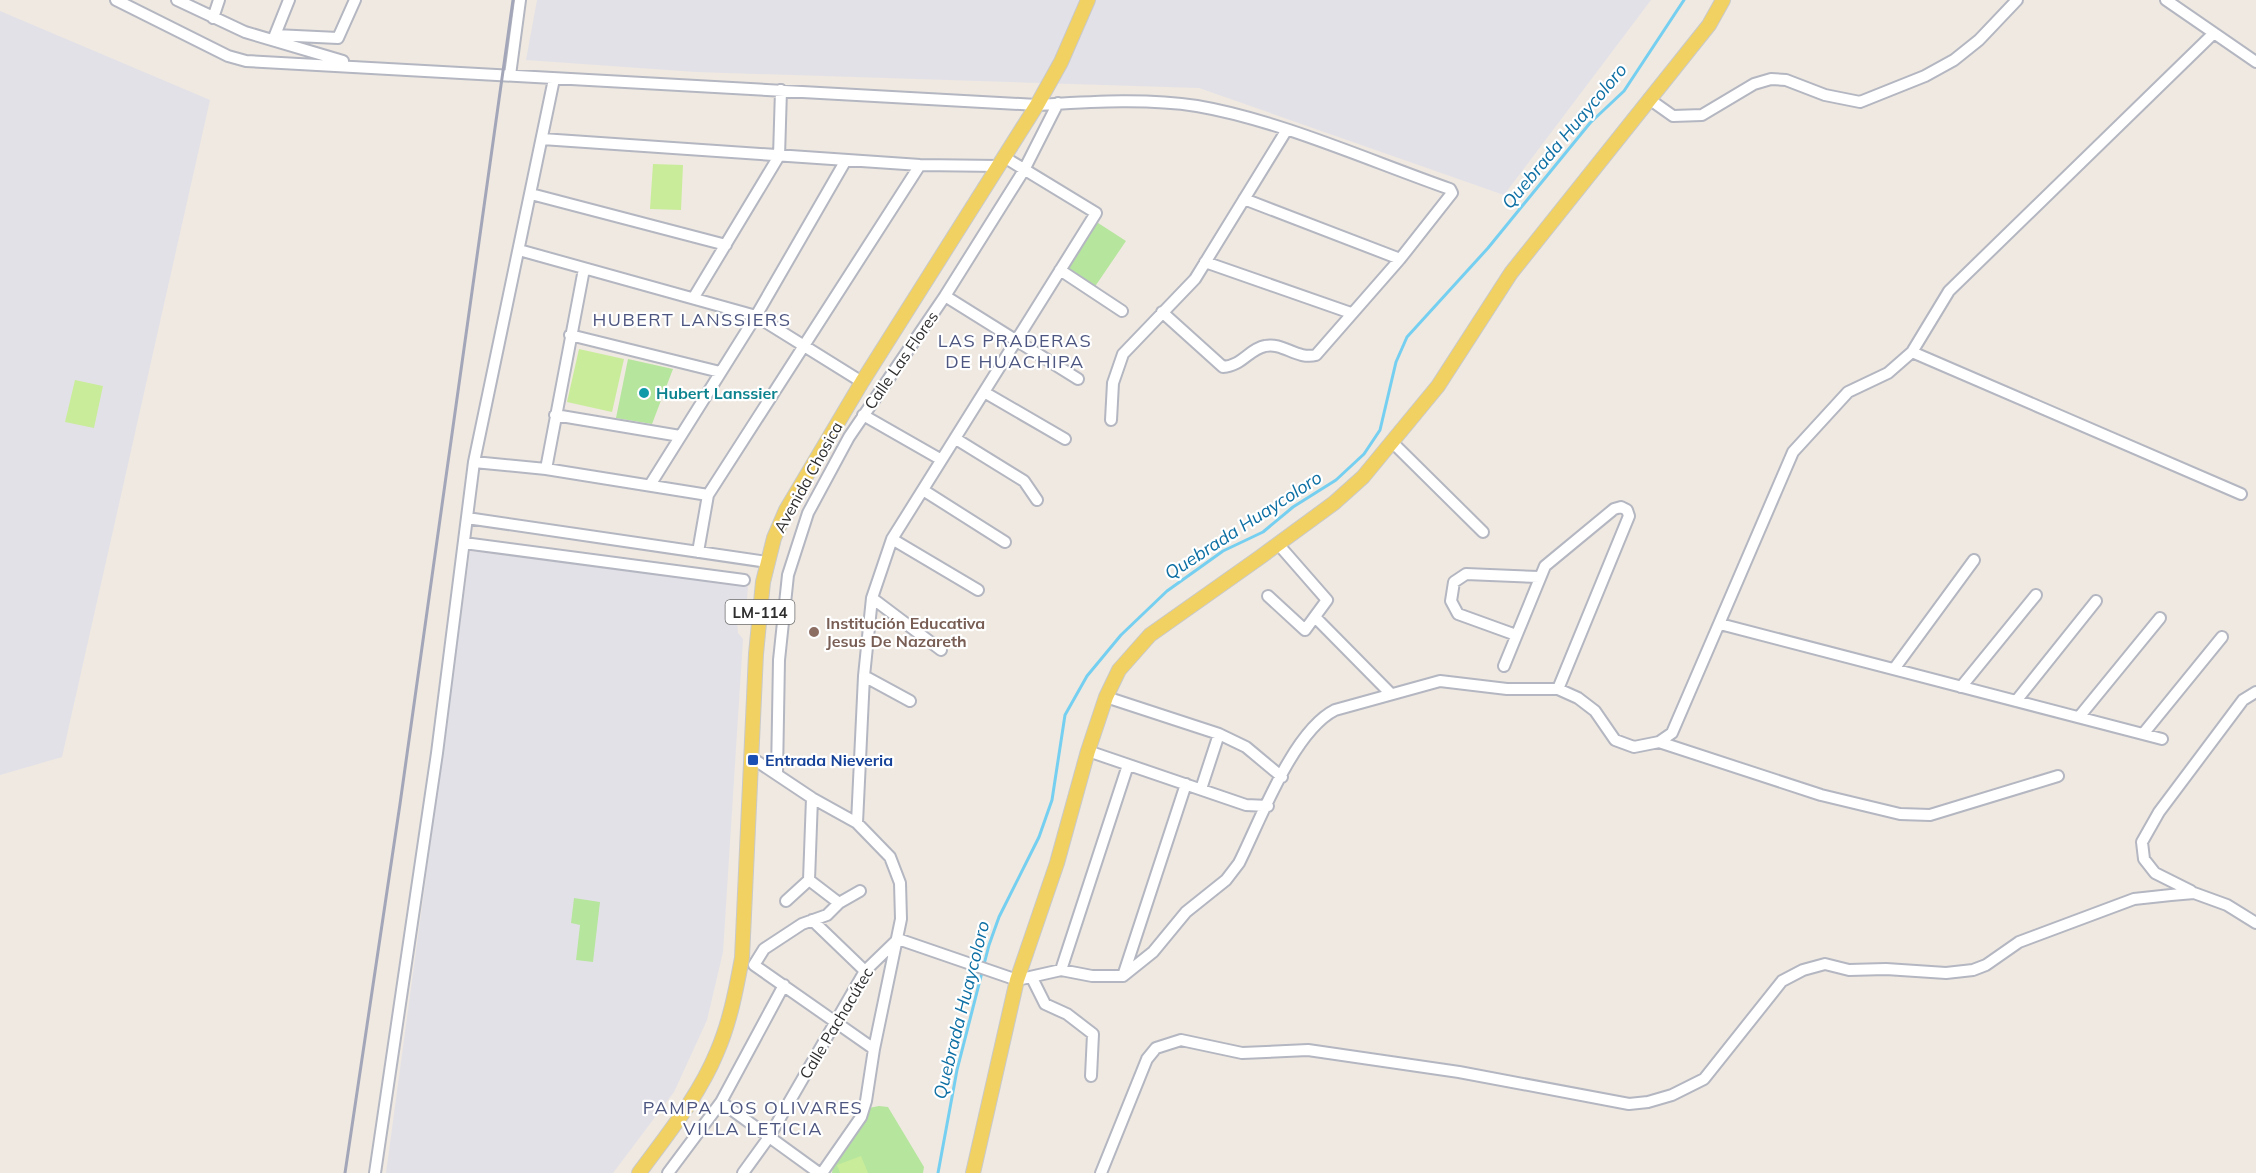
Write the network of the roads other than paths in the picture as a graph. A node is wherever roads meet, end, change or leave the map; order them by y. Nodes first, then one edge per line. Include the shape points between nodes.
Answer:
1 (116, 0) edge
2 (177, 0) edge
3 (219, 0) edge
4 (289, 0) edge
5 (355, 0) edge
6 (520, 0) edge
7 (1088, 0) edge
8 (1723, 0) edge
9 (2017, 0) edge
10 (2166, 0) edge
11 (213, 18) junction
12 (2214, 33) junction
13 (274, 38) junction
14 (2256, 62) edge
15 (359, 66) junction
16 (510, 75) junction
17 (554, 78) junction
18 (781, 90) junction
19 (1649, 99) junction
20 (1038, 102) junction
21 (1058, 104) junction
22 (1286, 130) junction
23 (542, 140) junction
24 (779, 156) junction
25 (846, 160) junction
26 (1001, 161) junction
27 (920, 165) junction
28 (1024, 170) junction
29 (531, 194) junction
30 (1244, 199) junction
31 (726, 245) junction
32 (519, 250) junction
33 (1400, 259) junction
34 (1205, 262) junction
35 (584, 269) junction
36 (1060, 270) junction
37 (945, 296) junction
38 (694, 297) junction
39 (1122, 311) dead end
40 (1162, 312) junction
41 (1351, 313) junction
42 (756, 316) junction
43 (570, 335) junction
44 (1015, 340) junction
45 (806, 345) junction
46 (1912, 352) junction
47 (720, 372) junction
48 (1078, 379) dead end
49 (862, 382) junction
50 (984, 392) junction
51 (555, 415) junction
52 (863, 415) junction
53 (1111, 420) dead end
54 (680, 436) junction
55 (956, 439) junction
56 (1065, 439) dead end
57 (1393, 443) junction
58 (940, 459) junction
59 (474, 462) junction
60 (546, 469) junction
61 (650, 485) junction
62 (923, 490) junction
63 (2241, 494) dead end
64 (708, 495) junction
65 (1037, 500) dead end
66 (467, 518) junction
67 (1483, 532) dead end
68 (892, 539) junction
69 (1005, 542) dead end
70 (464, 543) junction
71 (1278, 544) junction
72 (698, 552) junction
73 (1974, 560) dead end
74 (767, 562) junction
75 (1539, 577) junction
76 (744, 580) dead end
77 (978, 590) dead end
78 (2036, 595) dead end
79 (1268, 596) dead end
80 (872, 598) junction
81 (2096, 601) dead end
82 (1315, 617) junction
83 (2160, 618) dead end
84 (1720, 624) junction
85 (1516, 635) junction
86 (2222, 637) dead end
87 (941, 650) dead end
88 (1504, 666) dead end
89 (1894, 669) junction
90 (864, 676) junction
91 (1962, 687) junction
92 (1558, 689) junction
93 (2256, 692) edge
94 (1390, 694) junction
95 (1106, 697) junction
96 (910, 701) dead end
97 (2016, 701) junction
98 (2079, 717) junction
99 (1218, 734) junction
100 (2143, 734) junction
101 (2162, 739) dead end
102 (1659, 742) junction
103 (1088, 751) junction
104 (752, 758) junction
105 (1128, 765) junction
106 (777, 774) junction
107 (2058, 776) dead end
108 (1282, 777) junction
109 (1186, 784) junction
110 (1201, 789) junction
111 (812, 798) junction
112 (1268, 806) junction
113 (857, 823) junction
114 (809, 879) junction
115 (860, 891) dead end
116 (2194, 893) junction
117 (786, 901) dead end
118 (839, 903) junction
119 (812, 920) junction
120 (2256, 923) edge
121 (898, 939) junction
122 (1060, 970) junction
123 (865, 971) junction
124 (1123, 976) junction
125 (1032, 978) junction
126 (1017, 980) junction
127 (784, 985) junction
128 (836, 1020) junction
129 (874, 1049) junction
130 (1091, 1076) dead end
131 (721, 1102) junction
132 (769, 1137) junction
133 (375, 1173) edge
134 (639, 1173) edge
135 (668, 1173) edge
136 (743, 1173) edge
137 (820, 1173) edge
138 (973, 1173) edge
139 (1101, 1173) edge

1 - 15 street via 228,56 246,61
2 - 11 street
3 - 11 street
4 - 13 street
5 - 13 street via 338,38
6 - 16 street
7 - 20 main road, Avenida Chosica / LM-114
8 - 19 main road via 1709,25
9 - 19 street via 1954,60 1860,102 1771,79 1754,84 1702,116 1673,116
10 - 12 street
11 - 13 street via 246,32
12 - 14 street
12 - 46 street via 1949,291
13 - 15 street
15 - 16 street
16 - 17 street
17 - 18 street
17 - 23 street
18 - 20 street
18 - 24 street
19 - 57 main road via 1511,273 1438,387
20 - 21 street
20 - 26 main road, Avenida Chosica / LM-114
21 - 22 street via 1119,100 1196,106
21 - 28 street, Calle Las Flores
22 - 30 street
22 - 33 street via 1449,189 1450,199
23 - 24 street
23 - 29 street
24 - 25 street
24 - 31 street
25 - 27 street
25 - 42 street
26 - 27 street
26 - 28 street
26 - 49 main road, Avenida Chosica / LM-114
27 - 45 street
28 - 36 street via 1096,213
28 - 37 street, Calle Las Flores
29 - 31 street
29 - 32 street
30 - 33 street
30 - 34 street
31 - 38 street
32 - 35 street
32 - 59 street
33 - 41 street
34 - 40 street via 1195,279
34 - 41 street
35 - 38 street
35 - 43 street
36 - 39 street
36 - 44 street
37 - 44 street
37 - 52 street, Calle Las Flores
38 - 42 street
40 - 41 street via 1223,367 1235,367 1262,346 1271,345 1301,357 1316,355
40 - 53 street via 1123,354 1113,382
42 - 45 street
42 - 47 street
43 - 47 street
43 - 51 street
44 - 48 street
44 - 50 street
45 - 49 street
45 - 64 street
46 - 63 street
46 - 84 street via 1888,373 1848,392 1792,452
47 - 54 street
49 - 74 main road, Avenida Chosica / LM-114 via 786,510
50 - 55 street
50 - 56 street
51 - 54 street
51 - 60 street
52 - 58 street
52 - 106 street, Calle Las Flores via 808,513 788,574 779,660
54 - 61 street
55 - 58 street
55 - 65 street via 1023,481
57 - 67 street
57 - 71 main road via 1356,483
58 - 62 street
59 - 60 street
59 - 66 street
60 - 61 street
61 - 64 street
62 - 68 street
62 - 69 street
64 - 72 street
66 - 70 street
66 - 72 street
68 - 77 street
68 - 80 street
70 - 76 street
70 - 133 street
71 - 82 street via 1327,600
71 - 95 main road via 1150,635 1119,670
72 - 74 street
73 - 89 street
74 - 104 main road, Avenida Chosica / LM-114 via 756,654
75 - 85 street
75 - 85 street via 1466,574 1454,582 1451,601 1458,614
75 - 92 street via 1545,566 1614,509 1627,510 1629,516
78 - 91 street
79 - 82 street via 1305,630
80 - 87 street
80 - 90 street
81 - 97 street
82 - 94 street
83 - 98 street
84 - 89 street
84 - 102 street via 1672,733
85 - 88 street
86 - 100 street
89 - 91 street
90 - 96 street
90 - 113 street
91 - 97 street
92 - 94 street via 1507,689 1440,681
92 - 102 street via 1595,711 1615,740 1634,747
93 - 116 street via 2243,700 2159,812 2142,842 2144,859 2155,873
94 - 108 street via 1323,717 1301,741
95 - 99 street
95 - 103 main road
97 - 98 street
98 - 100 street
99 - 108 street via 1246,747
99 - 110 street
100 - 101 street
102 - 107 street via 1821,795 1900,814 1930,815
103 - 105 street
103 - 126 main road
104 - 106 street
104 - 134 main road, Avenida Chosica / LM-114 via 742,958 734,1004 717,1053 686,1109
105 - 109 street
105 - 122 street
106 - 111 street
108 - 112 street
109 - 110 street
109 - 124 street
110 - 112 street via 1246,805
111 - 113 street
111 - 114 street
112 - 124 street via 1226,880 1186,912 1153,952
113 - 121 street via 890,857 900,883
114 - 117 street
114 - 118 street
115 - 118 street
116 - 120 street via 2226,905
116 - 139 street via 2134,899 2019,942 1973,970 1849,970 1825,964 1803,970 1782,981 1704,1079 1648,1102 1629,1104 1459,1072 1308,1050 1242,1053 1181,1040 1167,1043 1147,1059
118 - 119 street via 827,915
119 - 123 street
119 - 127 street via 764,949 754,965
121 - 123 street, Calle Pachacútec
121 - 126 street
121 - 129 street
122 - 124 street
122 - 125 street
123 - 128 street, Calle Pachacútec
125 - 126 street
125 - 130 street via 1045,1004 1067,1014 1093,1035
126 - 138 main road
127 - 128 street
127 - 131 street
128 - 129 street
128 - 132 street, Calle Pachacútec
129 - 137 street via 861,1116
131 - 132 street
131 - 135 street
132 - 136 street, Calle Pachacútec
132 - 137 street

